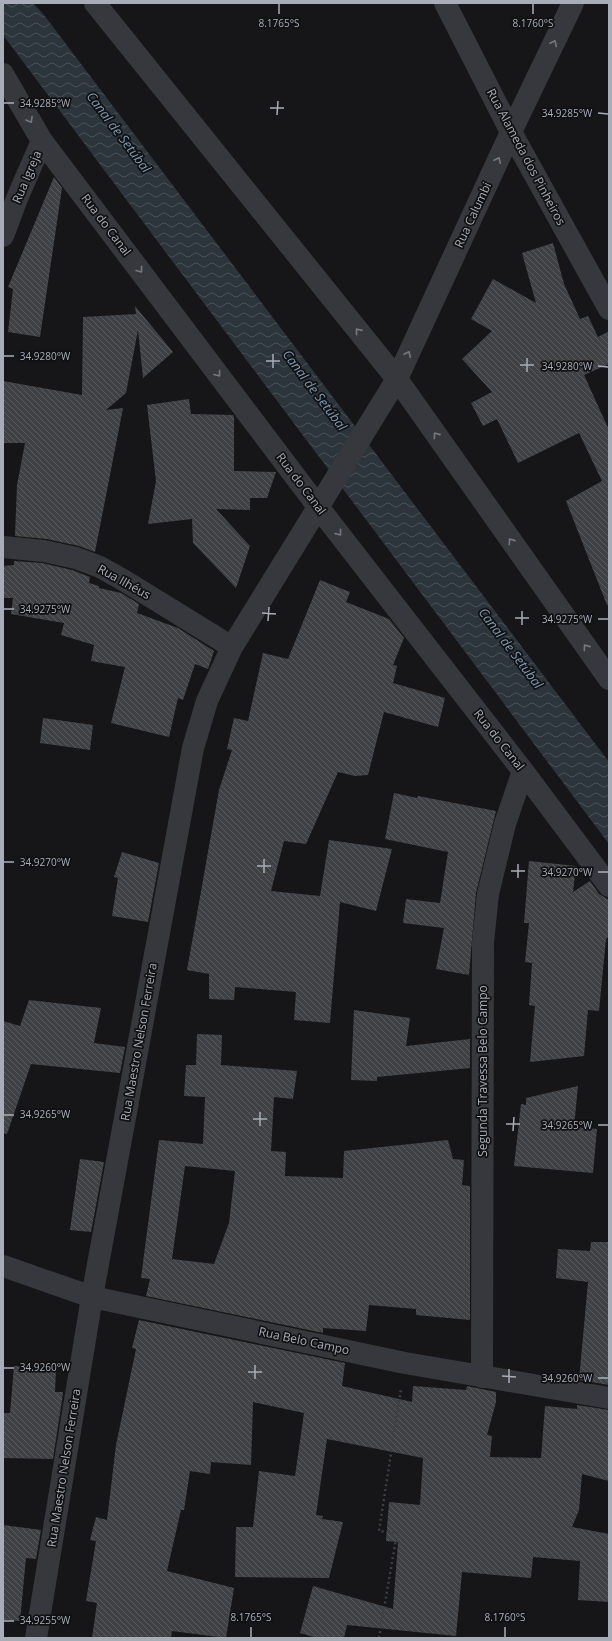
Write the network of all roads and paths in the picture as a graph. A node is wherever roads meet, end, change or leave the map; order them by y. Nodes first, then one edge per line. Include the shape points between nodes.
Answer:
1 (95, 3) edge
2 (445, 3) edge
3 (573, 3) edge
4 (3, 74) edge
5 (511, 132) junction
6 (42, 141) junction
7 (3, 236) edge
8 (609, 308) edge
9 (396, 379) junction
10 (335, 480) joint
11 (319, 508) junction
12 (3, 547) edge
13 (232, 647) junction
14 (609, 679) edge
15 (523, 771) junction
16 (609, 886) edge
17 (3, 1266) edge
18 (92, 1297) junction
19 (405, 1362) junction
20 (482, 1376) junction
21 (609, 1398) edge
22 (36, 1638) edge
23 (379, 1638) edge

9 -> 1 street
2 - 5 street, Rua Alameda dos Pinheiros
5 -> 3 street, Rua Calumbi
4 -> 6 street, Rua do Canal
5 - 8 street, Rua Alameda dos Pinheiros
9 -> 5 street, Rua Calumbi
6 - 7 street, Rua Igreja
6 -> 11 street, Rua do Canal
9 - 10 street, Rua Calumbi
14 -> 9 street
10 - 11 street, Rua Maestro Nelson Ferreira
11 - 13 street, Rua Maestro Nelson Ferreira
11 -> 15 street, Rua do Canal
12 - 13 street, Rua Ilhéus via 44,551 100,567
13 - 18 street, Rua Maestro Nelson Ferreira via 207,702 193,748
15 - 16 street, Rua do Canal
15 - 20 street, Segunda Travessa Belo Campo via 505,824 488,894 483,942
17 - 18 street, Rua Belo Campo
18 - 19 street, Rua Belo Campo
18 - 22 street, Rua Maestro Nelson Ferreira
19 - 20 street, Rua Belo Campo
19 - 23 path via 380,1530 397,1533
20 - 21 street, Rua Belo Campo

